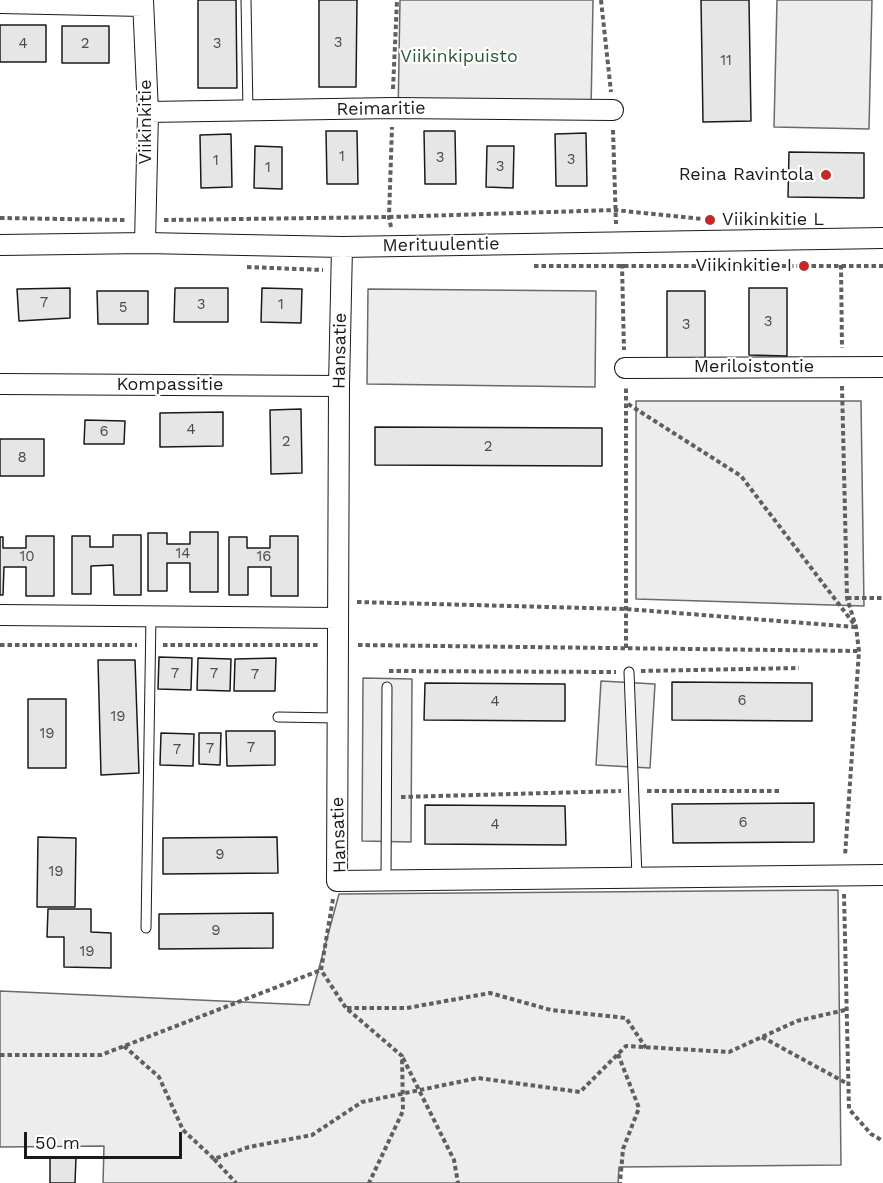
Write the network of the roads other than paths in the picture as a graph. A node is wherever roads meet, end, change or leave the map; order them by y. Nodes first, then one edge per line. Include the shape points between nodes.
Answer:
1 (246, 0) edge
2 (0, 3) edge
3 (143, 3) edge
4 (613, 110) road end
5 (248, 111) junction
6 (148, 112) junction
7 (883, 238) edge
8 (145, 243) junction
9 (0, 244) edge
10 (342, 247) junction
11 (883, 367) edge
12 (625, 368) dead end
13 (0, 384) edge
14 (339, 386) junction
15 (338, 610) junction
16 (0, 615) edge
17 (151, 616) junction
18 (629, 672) road end
19 (387, 687) road end
20 (278, 717) dead end
21 (337, 718) junction
22 (883, 875) edge
23 (637, 877) junction
24 (386, 880) junction
25 (146, 928) dead end

1 - 5 lane
2 - 3 street
3 - 6 street, Viikinkitie
4 - 5 street, Reimaritie
5 - 6 street, Reimaritie
6 - 8 street, Viikinkitie
7 - 10 street, Merituulentie
8 - 9 street, Merituulentie
8 - 10 street, Merituulentie
10 - 14 street, Hansatie
11 - 12 street, Meriloistontie
13 - 14 street, Kompassitie
14 - 15 street, Hansatie
15 - 17 street
15 - 21 street, Hansatie
16 - 17 street
17 - 25 lane
18 - 23 lane
19 - 24 lane
20 - 21 lane
21 - 24 street, Hansatie via 337,881
22 - 23 street, Hansatie
23 - 24 street, Hansatie

